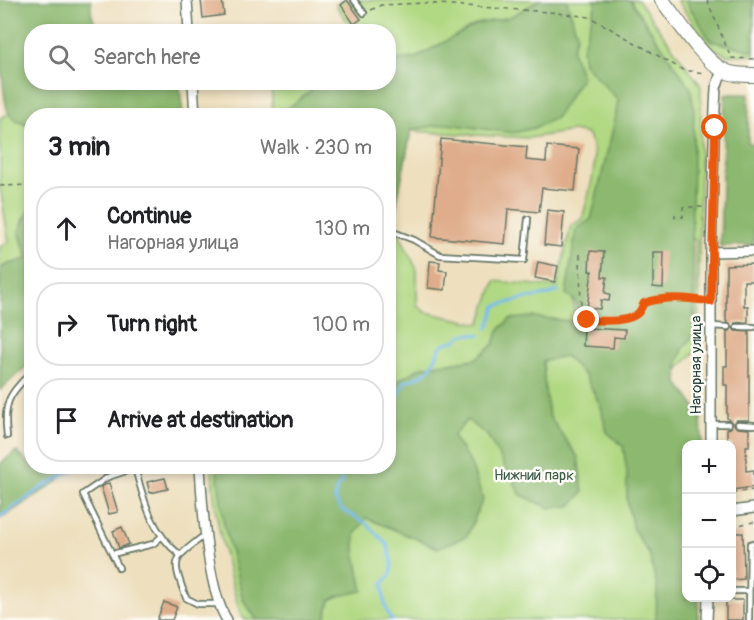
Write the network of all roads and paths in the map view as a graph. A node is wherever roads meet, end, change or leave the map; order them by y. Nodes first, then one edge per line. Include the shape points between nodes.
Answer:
1 (187, 0) edge
2 (354, 0) edge
3 (662, 0) edge
4 (707, 0) edge
5 (364, 13) joint
6 (188, 24) edge
7 (754, 59) edge
8 (722, 70) junction
9 (705, 73) dead end
10 (754, 75) edge
11 (193, 90) edge
12 (195, 108) edge
13 (24, 185) edge
14 (0, 186) edge
15 (700, 207) dead end
16 (675, 214) dead end
17 (528, 219) dead end
18 (396, 233) edge
19 (754, 251) edge
20 (711, 252) junction
21 (580, 254) dead end
22 (711, 302) junction
23 (581, 316) junction
24 (572, 319) dead end
25 (711, 326) junction
26 (728, 327) dead end
27 (737, 327) dead end
28 (754, 327) edge
29 (24, 378) edge
30 (711, 424) junction
31 (728, 424) dead end
32 (738, 424) dead end
33 (754, 425) edge
34 (7, 436) dead end
35 (711, 440) edge
36 (118, 474) edge
37 (139, 474) edge
38 (201, 474) edge
39 (115, 475) joint
40 (754, 490) edge
41 (736, 492) edge
42 (754, 508) edge
43 (736, 510) edge
44 (754, 522) edge
45 (736, 525) edge
46 (206, 534) junction
47 (161, 537) junction
48 (754, 543) edge
49 (112, 554) junction
50 (180, 555) junction
51 (119, 568) dead end
52 (736, 591) edge
53 (749, 591) junction
54 (708, 602) edge
55 (219, 604) junction
56 (227, 620) edge
57 (707, 620) edge
58 (749, 620) edge

1 - 6 street
2 - 5 lane
3 - 8 main road via 709,60
4 - 7 path via 731,58
5 - 9 path via 381,6 424,3 590,17 683,70
8 - 10 main road
8 - 20 street, Нагорная улица via 716,88
11 - 12 street
13 - 14 path
15 - 16 path via 683,207 683,217
17 - 18 lane via 524,260 440,255
19 - 20 street
20 - 22 street, Нагорная улица
21 - 23 path
22 - 23 path via 684,299 644,303 639,312 613,321 587,320
22 - 25 street, Нагорная улица
23 - 24 path
25 - 26 lane
25 - 30 street, Нагорная улица
27 - 28 lane
29 - 34 lane via 6,403
30 - 31 lane
30 - 35 street, Нагорная улица
32 - 33 lane
36 - 39 lane
37 - 47 lane via 145,503
38 - 46 street
39 - 49 lane via 83,494
40 - 41 path
42 - 43 street
44 - 45 path
46 - 50 lane
46 - 55 street
47 - 49 lane via 153,544
47 - 50 lane
48 - 53 lane via 750,544
49 - 51 lane
50 - 55 lane via 176,568 186,598 198,604
52 - 53 lane
53 - 58 lane
54 - 57 street
55 - 56 street

